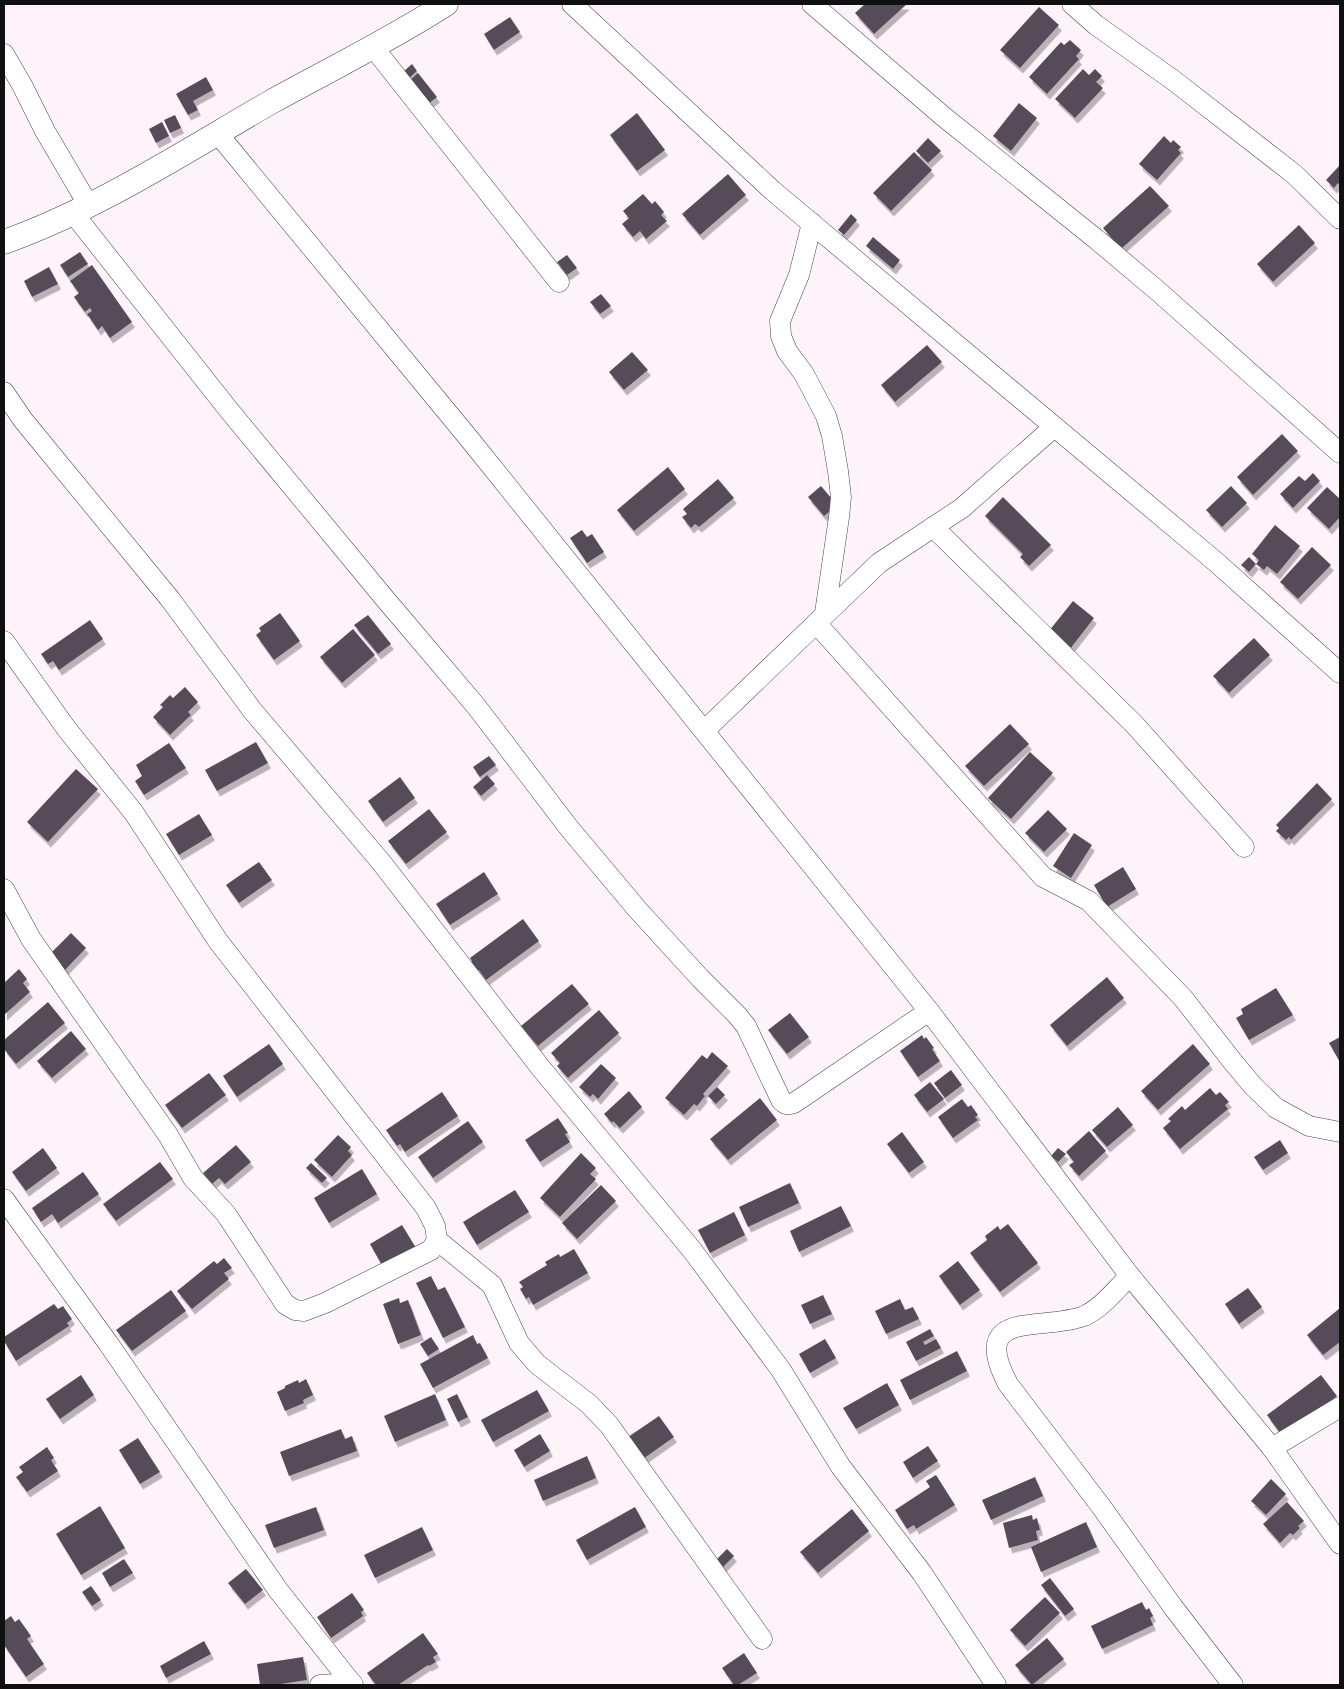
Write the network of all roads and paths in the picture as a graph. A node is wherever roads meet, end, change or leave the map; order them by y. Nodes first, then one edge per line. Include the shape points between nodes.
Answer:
1 (446, 4) edge
2 (572, 4) edge
3 (812, 4) edge
4 (1072, 4) edge
5 (372, 47) junction
6 (4, 54) edge
7 (218, 134) junction
8 (81, 209) junction
9 (1340, 219) edge
10 (812, 223) junction
11 (4, 242) edge
12 (559, 282) dead end
13 (4, 392) edge
14 (1054, 427) junction
15 (1340, 453) edge
16 (933, 527) junction
17 (821, 618) junction
18 (4, 641) edge
19 (1340, 673) edge
20 (705, 730) junction
21 (1244, 847) dead end
22 (4, 889) edge
23 (929, 1011) junction
24 (1340, 1132) edge
25 (4, 1199) edge
26 (437, 1240) junction
27 (1130, 1276) junction
28 (1340, 1407) edge
29 (1272, 1448) junction
30 (1340, 1544) edge
31 (762, 1639) dead end
32 (353, 1684) edge
33 (320, 1685) edge
34 (996, 1685) edge
35 (1234, 1685) edge

1 - 5 street
2 - 10 street
3 - 15 street via 944,117 1152,286
4 - 9 street via 1294,174
5 - 7 street
5 - 12 street
6 - 8 street
7 - 8 street
7 - 20 street
8 - 11 street
8 - 23 street via 228,409 476,706 637,909 746,1026 784,1104 794,1103
10 - 14 street
10 - 17 street via 799,276 780,321 787,351 804,374 826,416 838,471 840,517
13 - 34 street via 23,420 170,599 252,710 381,862 540,1067 692,1250 781,1370 841,1467 922,1573
14 - 16 street via 962,508
14 - 19 street via 1216,562
16 - 17 street via 879,563
16 - 21 street via 1134,724
17 - 20 street
17 - 24 street via 1043,877 1089,901 1183,998 1253,1086 1276,1108 1309,1126
18 - 26 street via 66,728 134,813 218,941 426,1208 435,1226
20 - 23 street
22 - 26 street via 31,939 194,1178 226,1214 285,1304 304,1311 325,1303 431,1250
23 - 27 street
25 - 32 street via 108,1343 278,1590
26 - 31 street via 492,1285 519,1343 537,1364 610,1425
27 - 29 street
27 - 35 street via 1084,1316 1008,1329 999,1337 996,1350 1000,1367 1008,1384
28 - 29 street
29 - 30 street
32 - 33 street

